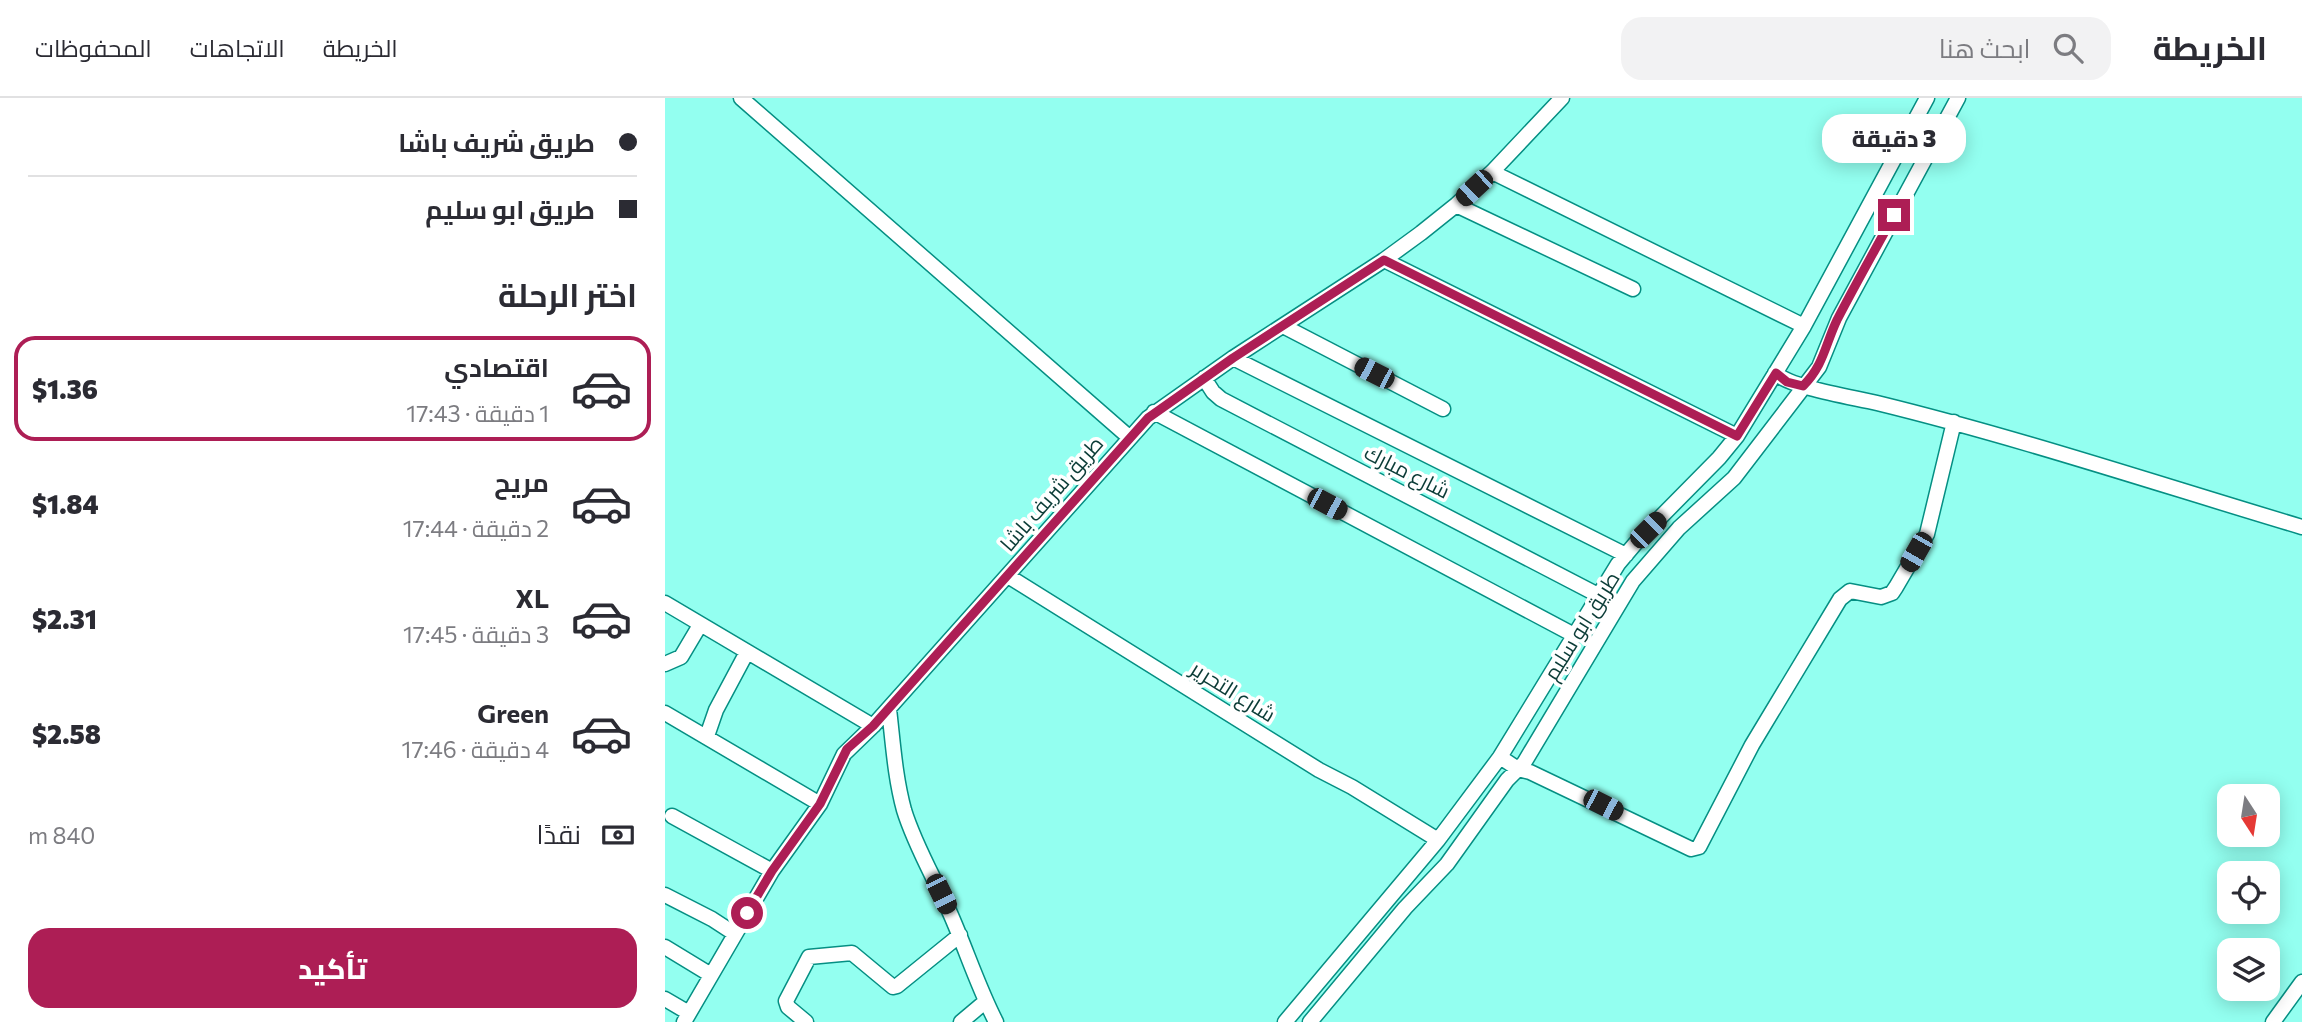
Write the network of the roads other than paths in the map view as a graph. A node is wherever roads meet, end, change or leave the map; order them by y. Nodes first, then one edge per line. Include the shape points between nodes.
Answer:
1 (741, 98) edge
2 (1562, 98) edge
3 (1927, 98) edge
4 (1958, 98) edge
5 (1492, 172) junction
6 (1456, 205) junction
7 (1384, 260) junction
8 (1633, 289) dead end
9 (1283, 326) junction
10 (1804, 326) junction
11 (1233, 358) junction
12 (1776, 373) junction
13 (1204, 378) junction
14 (1803, 386) junction
15 (1443, 409) dead end
16 (1154, 412) junction
17 (1954, 422) junction
18 (1737, 436) junction
19 (1130, 438) junction
20 (2302, 527) edge
21 (1626, 555) junction
22 (1008, 576) junction
23 (1598, 595) junction
24 (665, 603) edge
25 (700, 625) junction
26 (1574, 635) junction
27 (747, 652) junction
28 (665, 664) edge
29 (889, 709) junction
30 (665, 713) edge
31 (873, 726) junction
32 (707, 736) junction
33 (1500, 757) junction
34 (1518, 769) junction
35 (820, 804) junction
36 (672, 816) dead end
37 (1438, 840) junction
38 (772, 871) junction
39 (665, 895) edge
40 (735, 934) junction
41 (960, 935) junction
42 (665, 947) edge
43 (711, 975) junction
44 (2302, 982) edge
45 (665, 999) edge
46 (986, 1001) junction
47 (687, 1018) edge
48 (806, 1022) edge
49 (961, 1022) edge
50 (996, 1022) edge
51 (1285, 1022) edge
52 (1310, 1022) edge
53 (2273, 1022) edge

1 - 19 street
2 - 5 street, طريق شريف باشا
3 - 10 street, طريق ابو سليم
4 - 14 street, طريق ابو سليم via 1839,318 1819,367
5 - 6 street, طريق شريف باشا
5 - 10 street
6 - 7 street, طريق شريف باشا
6 - 8 street
7 - 9 street, طريق شريف باشا
7 - 18 street
9 - 11 street, طريق شريف باشا
9 - 15 street
10 - 12 street, طريق ابو سليم
11 - 13 street, طريق شريف باشا
11 - 21 street
12 - 14 street
12 - 18 street, طريق ابو سليم
13 - 16 street, طريق شريف باشا
13 - 23 street, شارع مبارك via 1221,399
14 - 17 street
14 - 34 street, طريق ابو سليم via 1739,472 1679,528 1638,575
16 - 19 street, طريق شريف باشا
16 - 26 street
17 - 20 street
17 - 34 street via 1927,534 1896,587 1888,596 1850,591 1840,599 1752,745 1699,847 1691,849
18 - 21 street, طريق ابو سليم
19 - 22 street, طريق شريف باشا
21 - 23 street, طريق ابو سليم
22 - 29 street, طريق شريف باشا
22 - 37 street, شارع التحرير
23 - 26 street, طريق ابو سليم
24 - 25 street
25 - 27 street
25 - 28 street via 681,657
26 - 33 street, طريق ابو سليم
27 - 31 street
27 - 32 street
29 - 31 street, طريق شريف باشا
29 - 41 street via 905,811
30 - 32 street
31 - 35 street, طريق شريف باشا via 847,749
32 - 35 street
33 - 34 street
33 - 37 street, طريق ابو سليم
34 - 52 street, طريق ابو سليم via 1447,864
35 - 38 street, طريق شريف باشا
36 - 38 street
37 - 51 street, طريق ابو سليم
38 - 40 street, طريق شريف باشا
39 - 40 street
40 - 43 street, طريق شريف باشا
41 - 46 street
41 - 48 street via 893,987 852,953 809,957 786,1001
42 - 43 street
43 - 47 street, طريق شريف باشا
44 - 53 street
45 - 47 street
46 - 49 street
46 - 50 street

